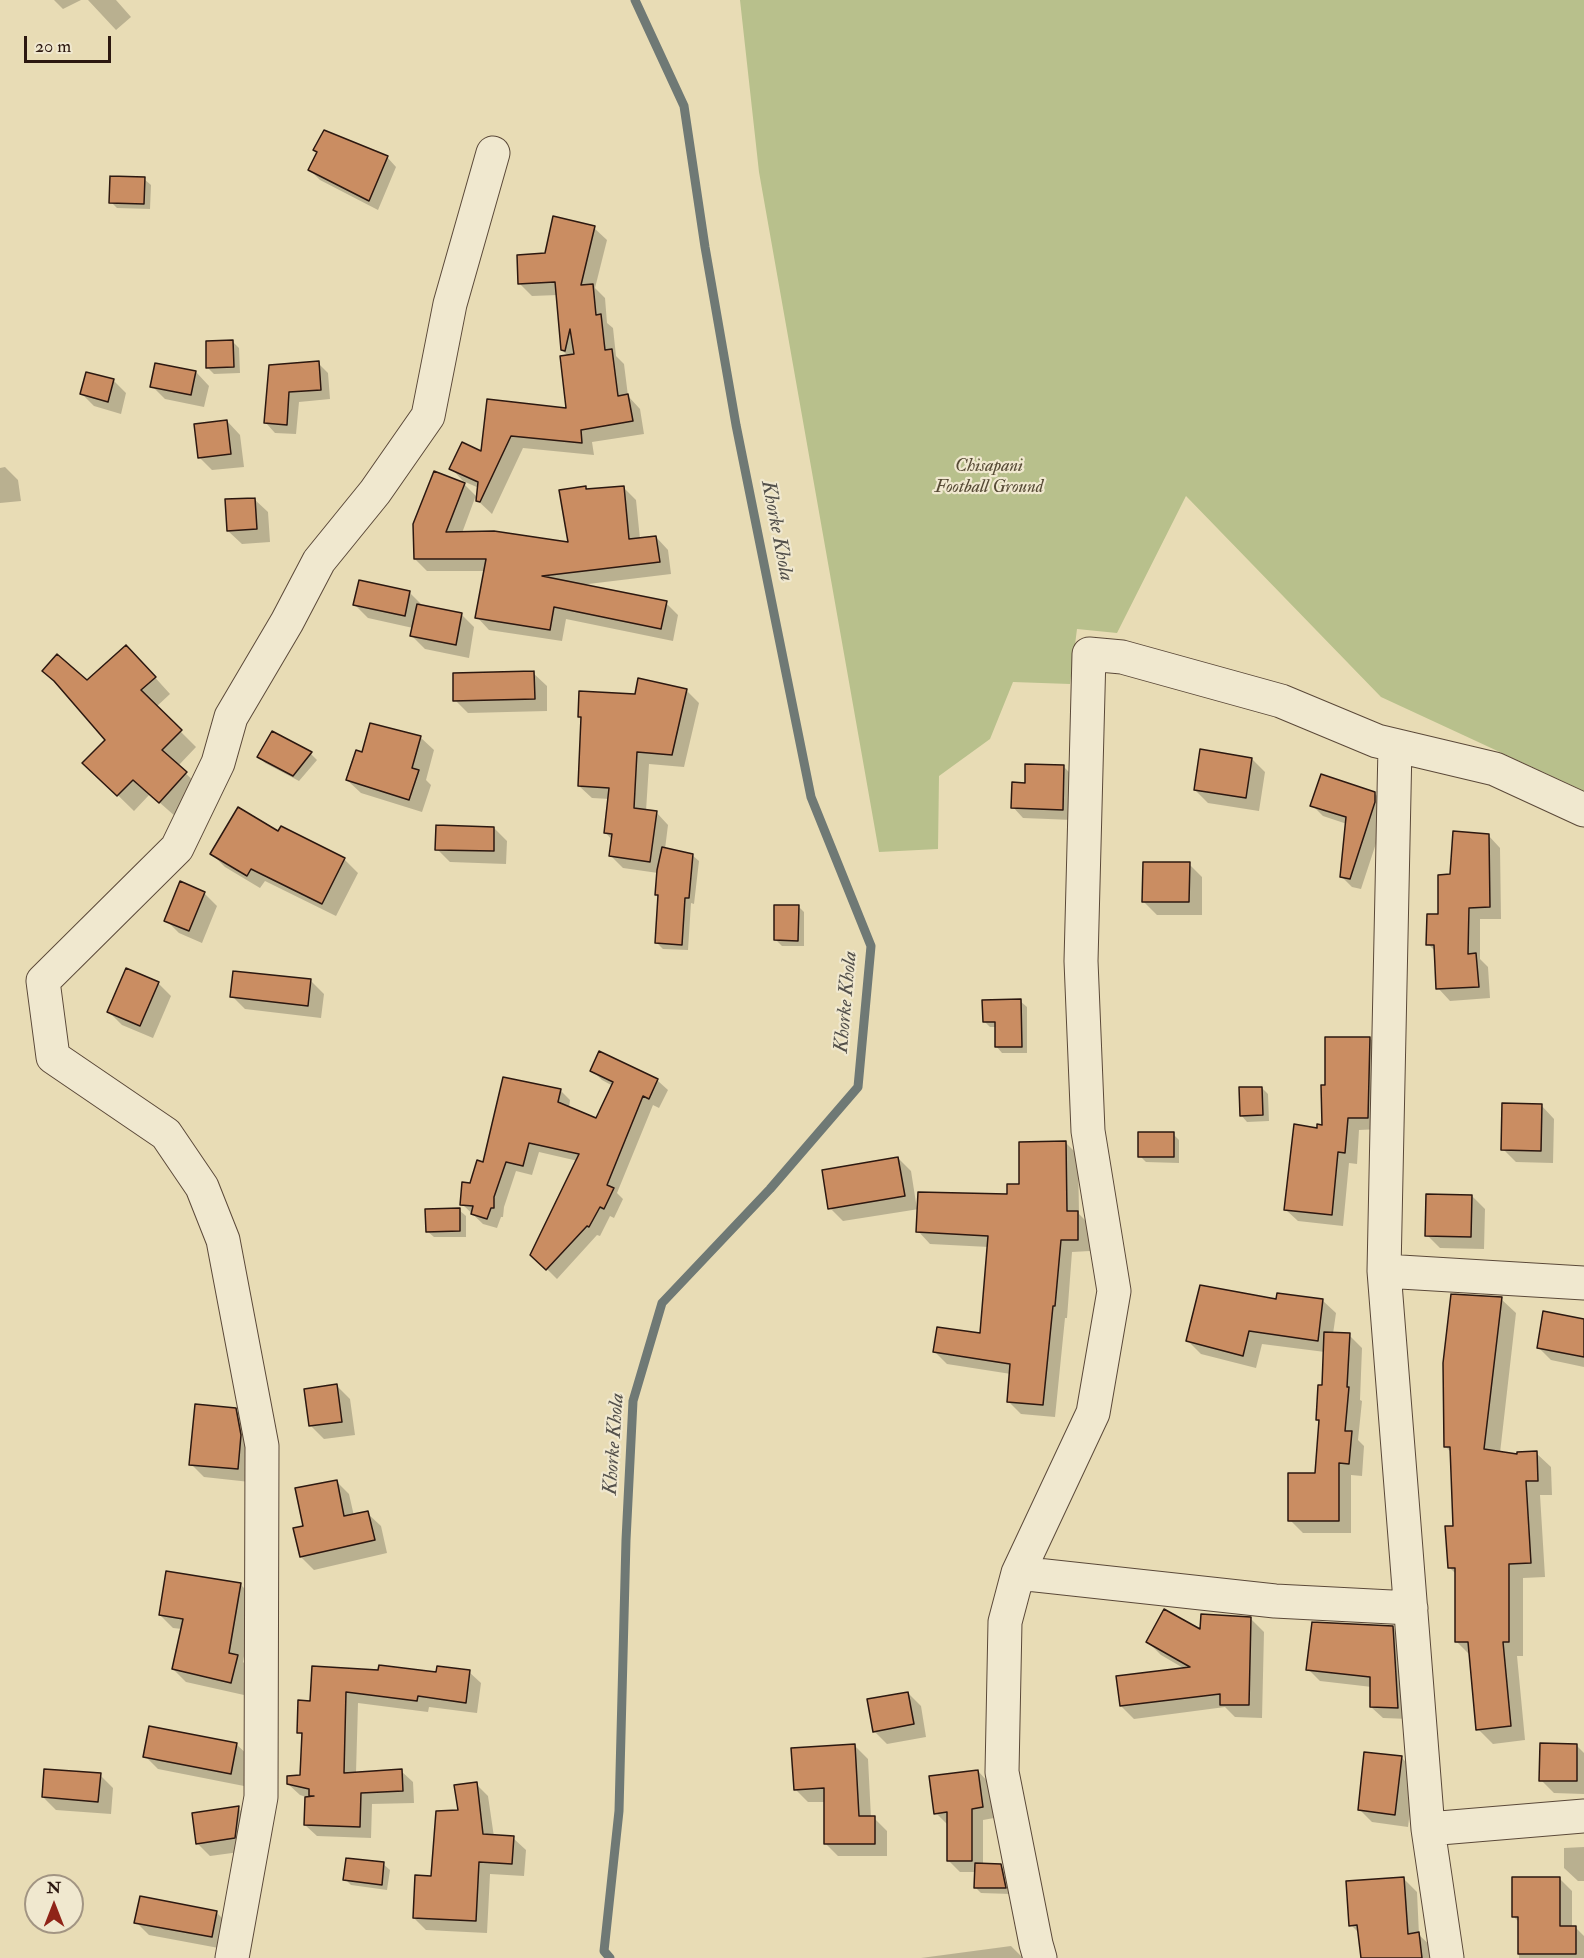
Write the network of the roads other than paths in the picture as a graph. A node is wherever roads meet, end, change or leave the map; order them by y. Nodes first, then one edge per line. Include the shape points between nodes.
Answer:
1 (493, 153) dead end
2 (1395, 746) junction
3 (1584, 810) edge
4 (1384, 1270) junction
5 (1584, 1282) edge
6 (1018, 1573) junction
7 (1411, 1608) junction
8 (1584, 1816) edge
9 (1428, 1829) junction
10 (232, 1958) edge
11 (1040, 1958) edge
12 (1447, 1958) edge

1 - 10 street via 450,304 428,416 375,492 319,561 231,717 218,763 177,848 43,981 53,1057 166,1134 202,1187 223,1240 262,1446 261,1797
2 - 3 street via 1495,769
2 - 4 street
2 - 6 street via 1281,701 1122,657 1089,654 1081,961 1088,1131 1113,1291 1094,1413
4 - 5 street
4 - 7 street
6 - 7 street via 1275,1601
6 - 11 street via 1005,1622 1002,1772
7 - 9 street
8 - 9 street
9 - 12 street

